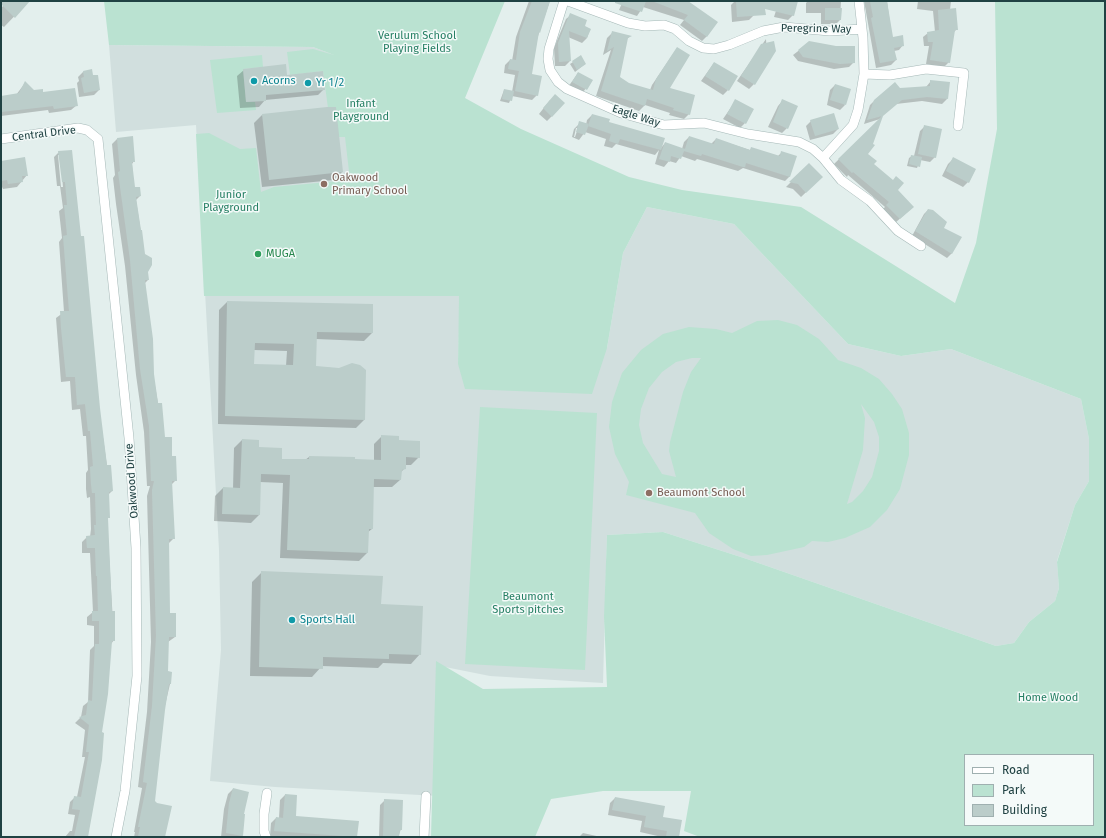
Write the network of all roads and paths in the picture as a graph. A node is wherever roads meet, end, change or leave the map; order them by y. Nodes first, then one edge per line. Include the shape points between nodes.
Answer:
1 (564, 1) edge
2 (568, 1) edge
3 (859, 1) edge
4 (862, 29) junction
5 (864, 74) junction
6 (958, 126) dead end
7 (87, 130) joint
8 (1, 139) edge
9 (824, 158) junction
10 (921, 246) dead end
11 (267, 794) dead end
12 (426, 796) dead end
13 (116, 837) edge
14 (266, 837) edge
15 (424, 837) edge

1 - 9 street, Eagle Way via 548,59 550,70 558,82 567,89 621,113 664,125 704,123 748,134 799,142
2 - 4 street, Peregrine Way via 628,23 645,26 664,25 675,29 689,41 708,48 729,45 763,31 784,27 830,31
3 - 4 street
4 - 5 street
5 - 6 street via 890,75 926,69 964,73
5 - 9 street via 853,126
7 - 8 street, Central Drive via 78,128
7 - 13 street, Oakwood Drive via 98,139 128,438 136,548 137,676 125,791
9 - 10 street, Eagle Way via 841,180 870,201 898,231
11 - 14 street via 264,814
12 - 15 street

